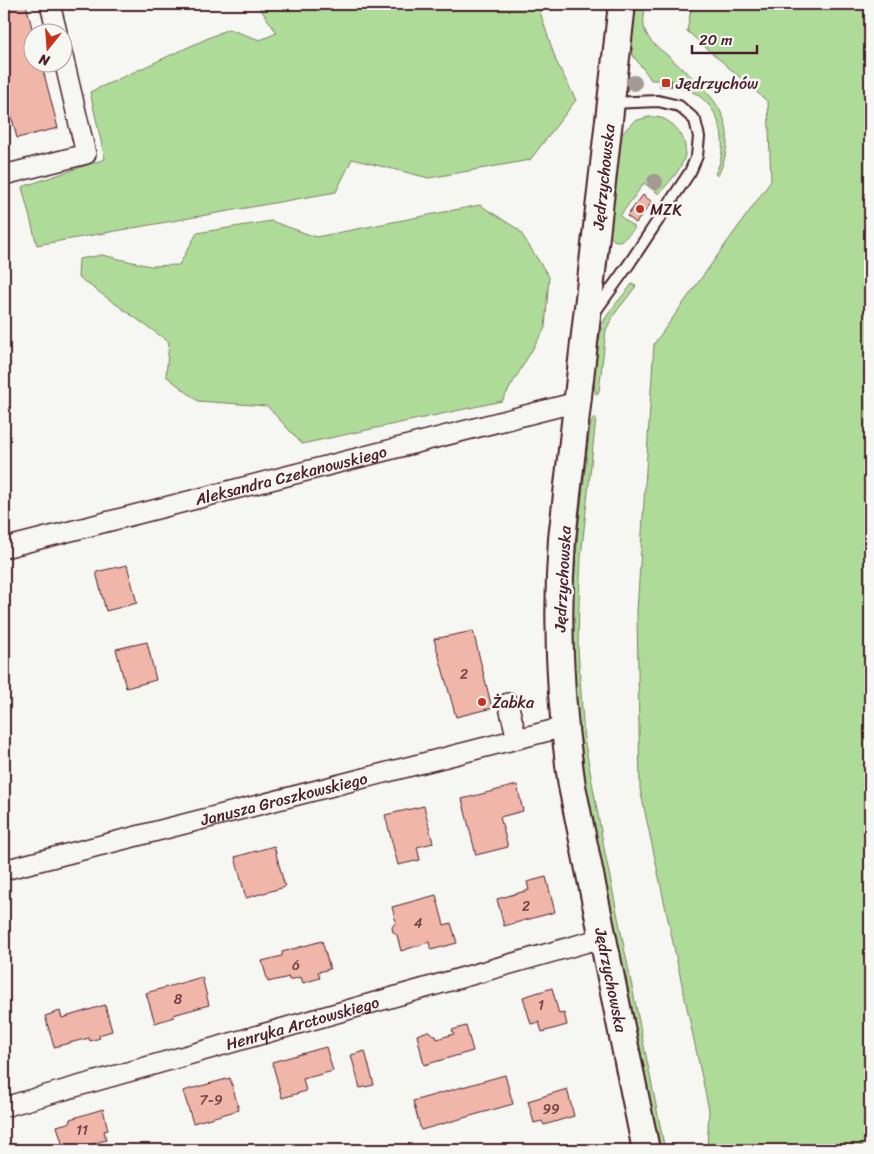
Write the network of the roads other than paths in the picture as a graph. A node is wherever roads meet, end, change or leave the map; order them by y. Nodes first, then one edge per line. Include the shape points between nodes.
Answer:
1 (50, 4) edge
2 (622, 4) edge
3 (54, 22) edge
4 (67, 72) edge
5 (611, 102) junction
6 (4, 175) edge
7 (586, 324) junction
8 (577, 402) junction
9 (4, 548) edge
10 (508, 703) dead end
11 (564, 727) junction
12 (517, 739) junction
13 (4, 870) edge
14 (602, 938) junction
15 (4, 1107) edge
16 (646, 1150) edge

1 - 3 street
2 - 5 main road, Jędrzychowska
4 - 6 street via 86,154
5 - 7 main road, Jędrzychowska
5 - 7 lane via 658,100 679,106 695,120 699,137 690,172
7 - 8 main road, Jędrzychowska
8 - 9 street, Aleksandra Czekanowskiego
8 - 11 main road, Jędrzychowska via 559,593
10 - 12 street
11 - 12 street, Janusza Groszkowskiego
11 - 14 main road, Jędrzychowska via 572,786
12 - 13 street, Janusza Groszkowskiego
14 - 15 street, Henryka Arctowskiego
14 - 16 main road, Jędrzychowska

